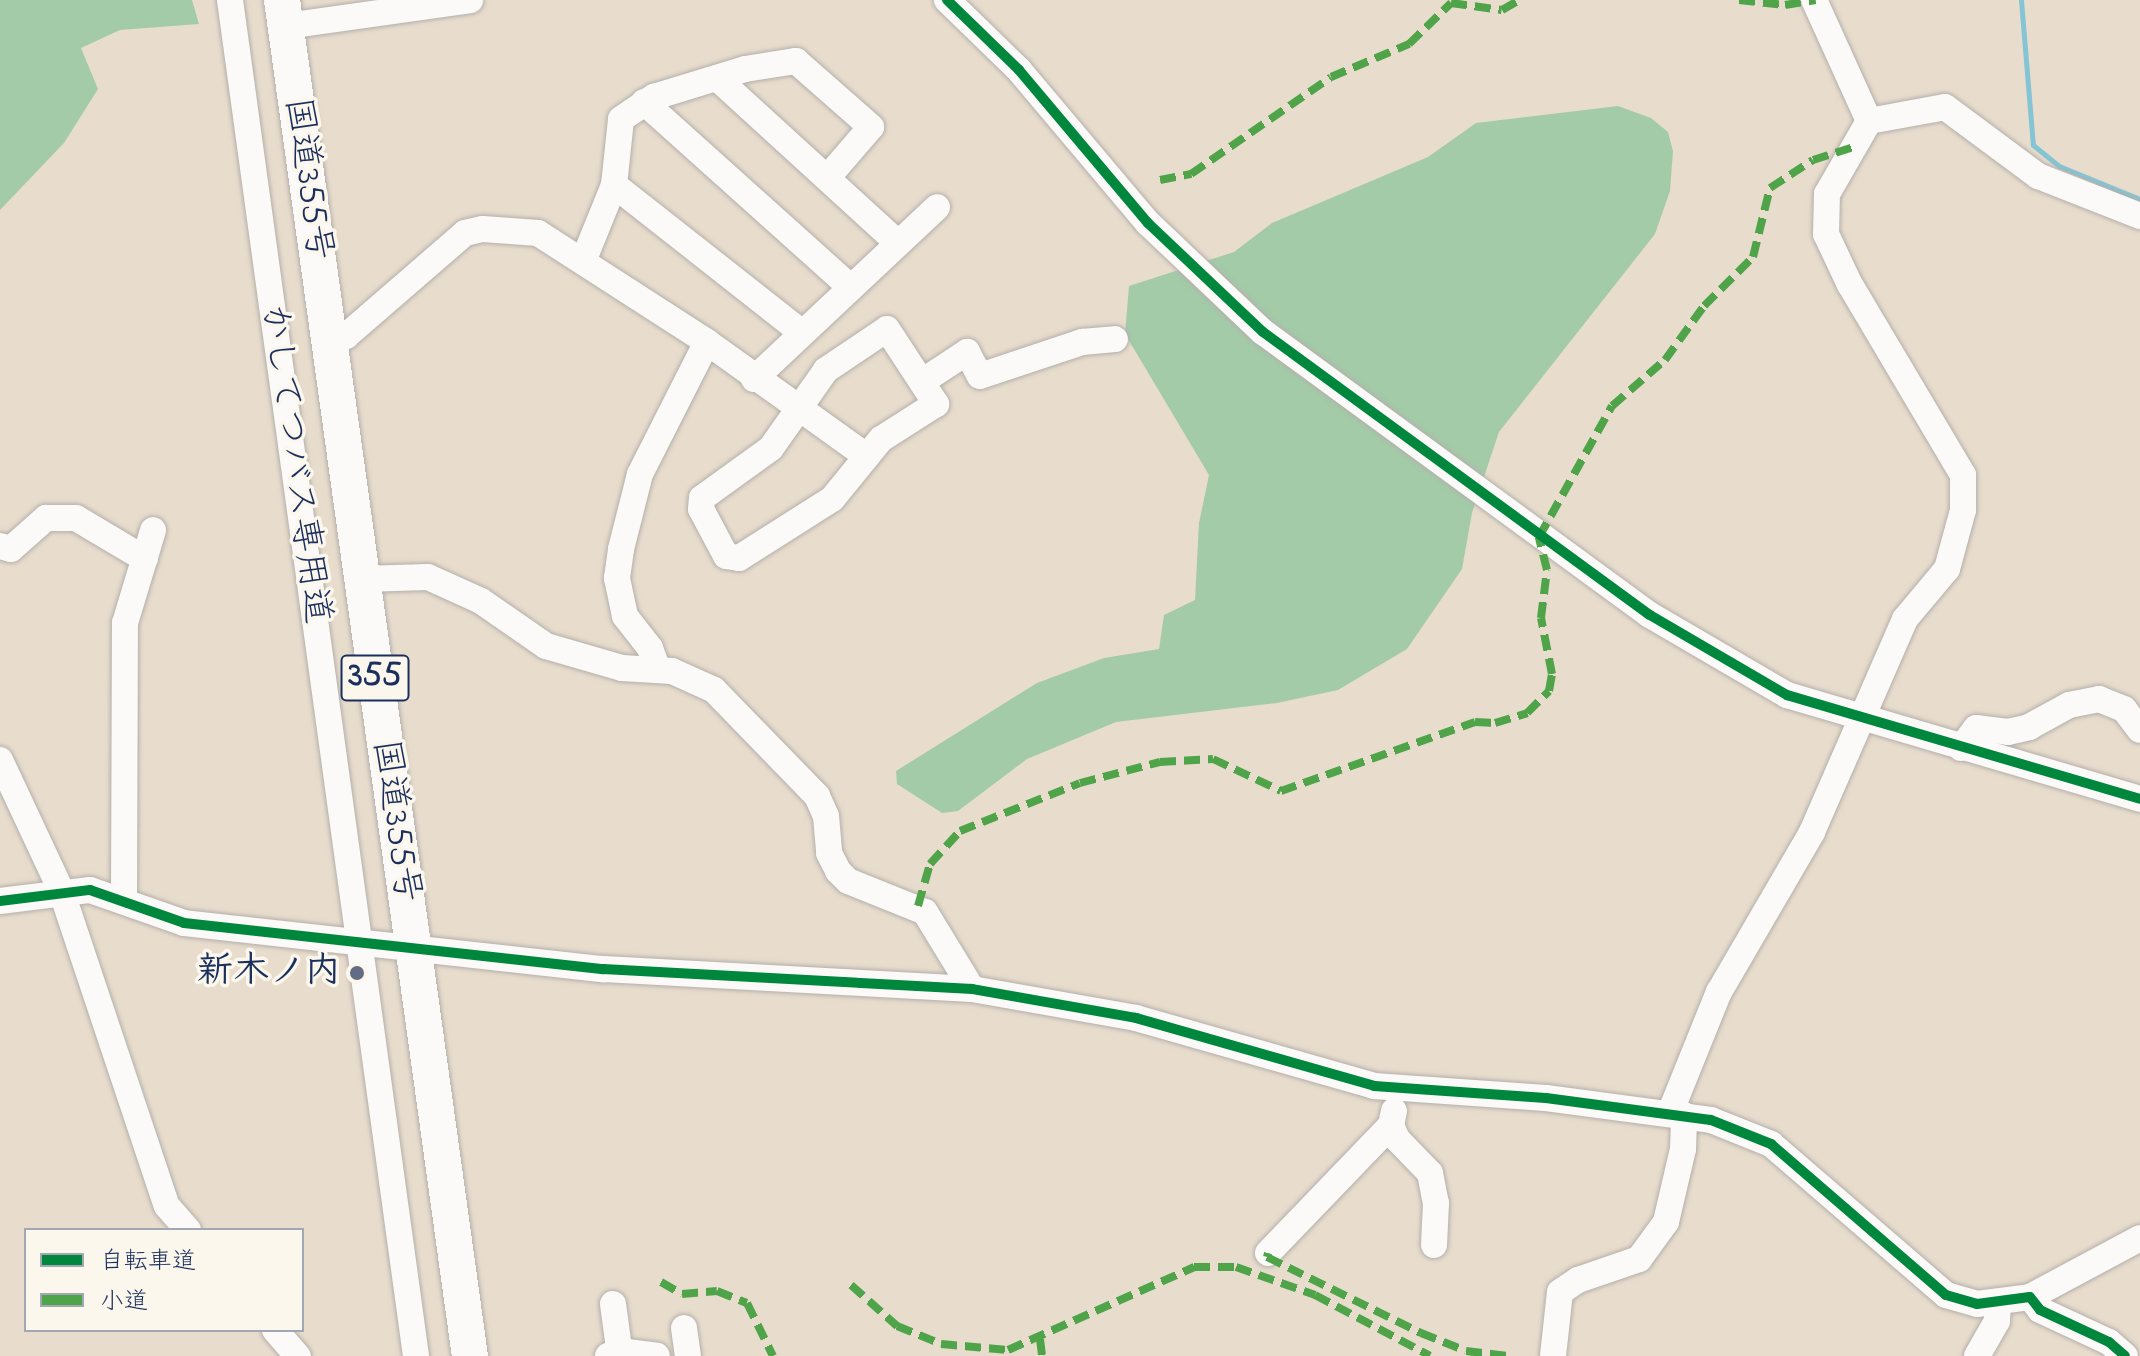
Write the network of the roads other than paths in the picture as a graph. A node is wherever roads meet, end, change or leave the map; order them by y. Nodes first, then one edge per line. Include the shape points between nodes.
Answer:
1 (230, 0) edge
2 (470, 0) edge
3 (947, 0) edge
4 (1814, 0) edge
5 (284, 13) edge
6 (717, 78) junction
7 (644, 102) junction
8 (1869, 121) junction
9 (828, 177) junction
10 (614, 185) junction
11 (937, 207) dead end
12 (2140, 216) edge
13 (898, 243) junction
14 (584, 259) junction
15 (849, 286) junction
16 (801, 332) junction
17 (1115, 339) dead end
18 (329, 341) junction
19 (707, 342) junction
20 (754, 379) junction
21 (923, 381) junction
22 (798, 411) junction
23 (866, 456) junction
24 (153, 530) dead end
25 (0, 546) edge
26 (145, 559) junction
27 (361, 579) junction
28 (658, 670) junction
29 (1860, 720) junction
30 (2140, 730) edge
31 (1961, 748) junction
32 (0, 760) edge
33 (2140, 799) edge
34 (61, 890) junction
35 (124, 899) junction
36 (0, 901) edge
37 (361, 940) junction
38 (413, 944) junction
39 (972, 989) junction
40 (1399, 1089) junction
41 (1677, 1114) junction
42 (1391, 1125) junction
43 (186, 1228) edge
44 (2140, 1238) edge
45 (1434, 1245) dead end
46 (1268, 1253) dead end
47 (2030, 1297) junction
48 (613, 1304) dead end
49 (1998, 1304) junction
50 (684, 1328) dead end
51 (277, 1332) edge
52 (616, 1354) edge
53 (298, 1356) edge
54 (416, 1356) edge
55 (470, 1356) edge
56 (657, 1356) edge
57 (688, 1356) edge
58 (1553, 1356) edge
59 (1977, 1356) edge
60 (2125, 1356) edge

1 - 37 street, かしてつバス専用道
2 - 5 street
3 - 29 street via 1019,70 1148,223 1263,332 1650,615 1787,695
4 - 8 street
5 - 18 highway, 国道355号 / 355
6 - 7 street
6 - 9 street
6 - 9 street via 796,61 848,105 871,127
7 - 10 street via 621,119
7 - 15 street
8 - 12 street via 1945,107 2038,176
8 - 29 street via 1827,194 1826,234 1850,285 1963,475 1963,510 1947,569 1905,619
9 - 13 street
10 - 14 street
10 - 16 street
11 - 13 street
13 - 15 street
14 - 18 street via 538,233 465,233 346,336
14 - 19 street
15 - 16 street
16 - 20 street
17 - 21 street via 1082,342 980,376 967,352
18 - 27 highway, 国道355号 / 355
19 - 20 street
19 - 28 street via 640,474 621,549 617,578 625,616 650,648
20 - 22 street
21 - 22 street via 887,329 826,370
21 - 23 street via 936,404 892,430
22 - 23 street
22 - 23 street via 771,448 702,498 701,509 729,559 739,558 832,499
24 - 26 street
25 - 26 street via 11,549 46,518 76,518
26 - 35 street via 125,623
27 - 28 street via 428,577 481,601 546,646 622,668
27 - 38 highway, 国道355号 / 355
28 - 39 street via 685,675 714,690 817,796 838,871 848,881 925,912
29 - 31 street
29 - 41 street via 1812,832 1719,992
30 - 31 street via 2124,709 2099,699 2069,705 2008,732 1976,728
31 - 33 street
32 - 34 street
34 - 35 street via 90,890
34 - 36 street
34 - 43 street via 146,1151 167,1206
35 - 37 street via 184,923
37 - 38 street
37 - 54 street, かしてつバス専用道
38 - 39 street via 603,969
38 - 55 highway, 国道355号 / 355
39 - 40 street via 1136,1018
40 - 41 street via 1546,1098
40 - 42 street
41 - 49 street via 1749,1132 1771,1144 1946,1295
41 - 58 street via 1683,1149 1666,1222 1639,1259 1578,1280 1560,1292
42 - 45 street via 1430,1173 1436,1203
42 - 46 street
44 - 47 street
47 - 49 street
47 - 60 street via 2040,1310 2109,1342
48 - 52 street
49 - 59 street via 1997,1321
50 - 57 street
51 - 53 street
52 - 56 street

